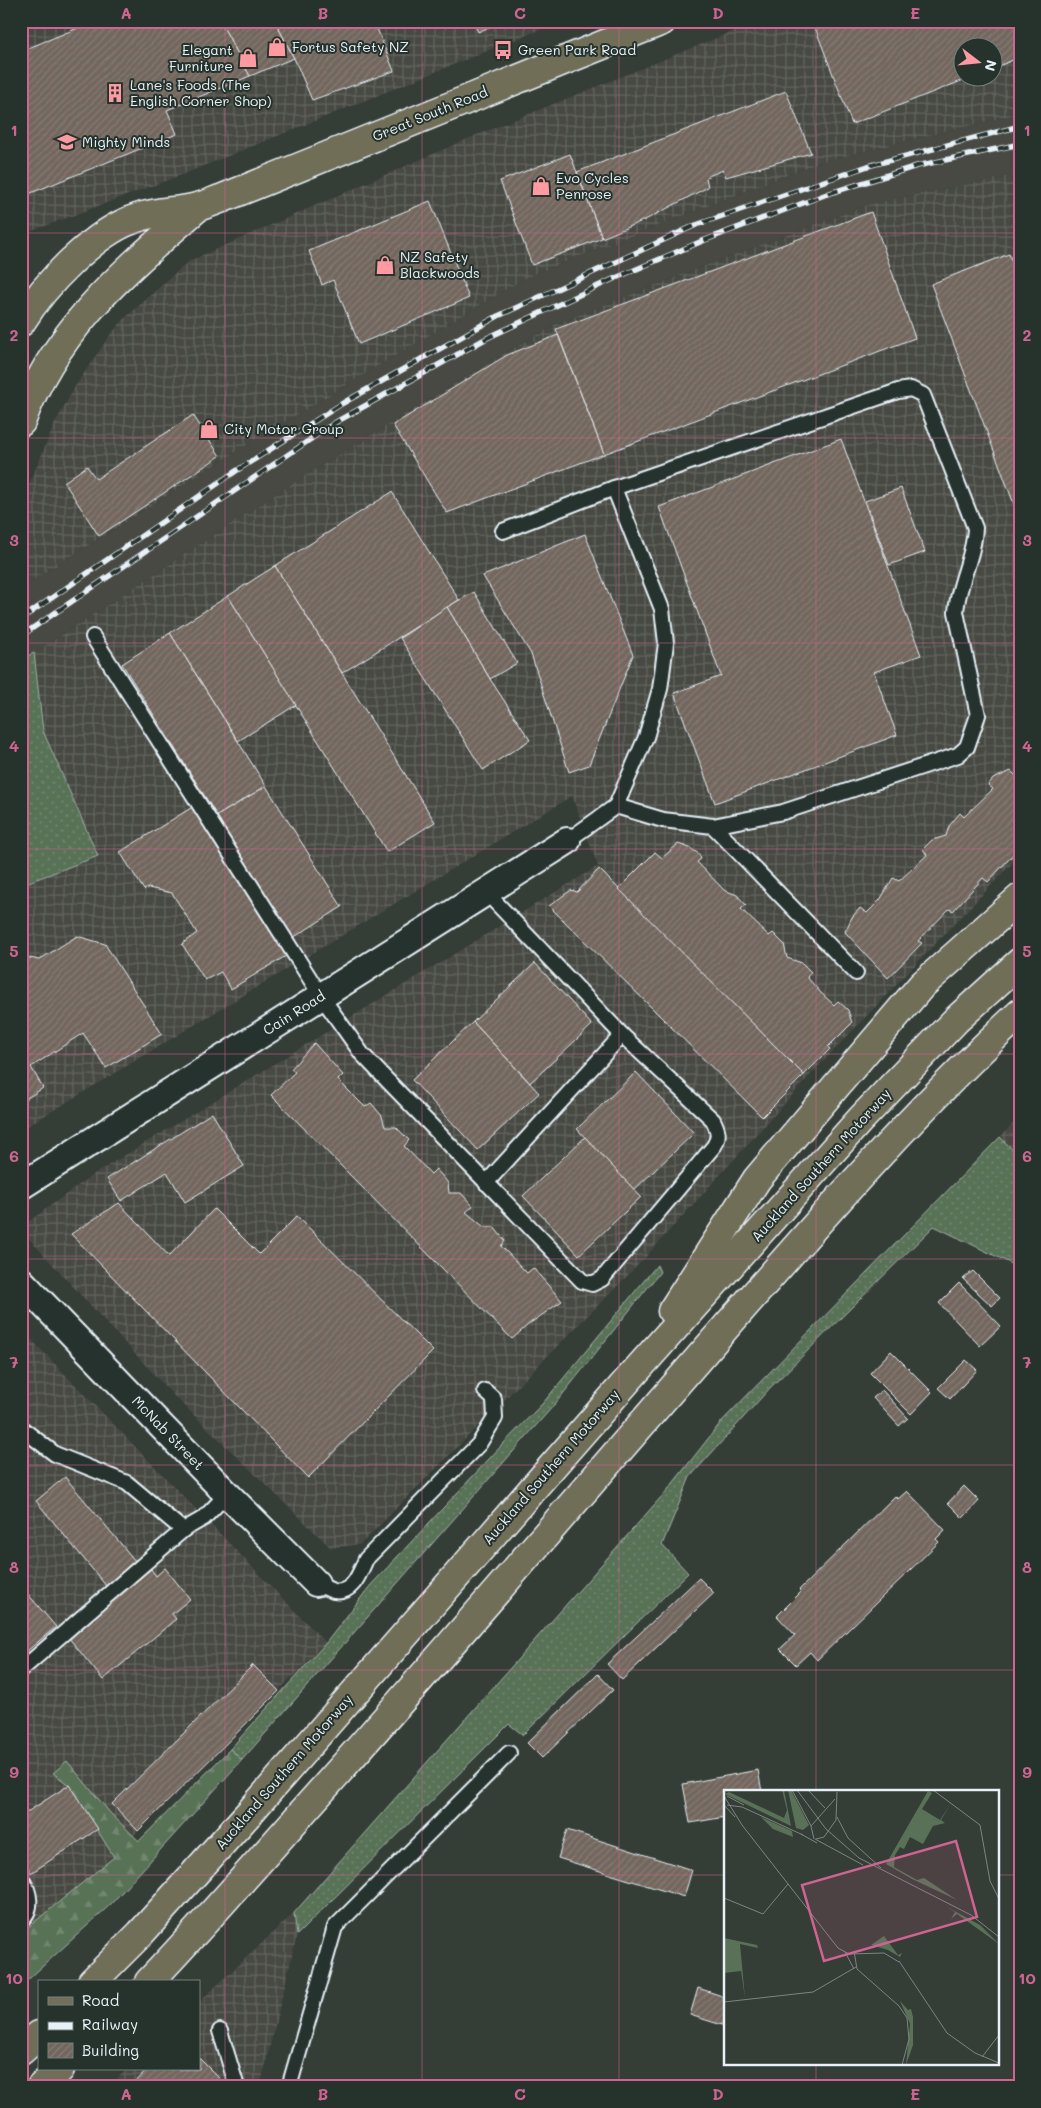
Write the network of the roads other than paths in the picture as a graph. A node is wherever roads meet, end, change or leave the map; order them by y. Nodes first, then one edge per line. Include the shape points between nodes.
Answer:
1 (662, 21) edge
2 (198, 207) junction
3 (26, 310) edge
4 (21, 422) edge
5 (614, 488) junction
6 (503, 531) dead end
7 (93, 636) dead end
8 (616, 806) junction
9 (713, 826) junction
10 (567, 841) joint
11 (486, 892) junction
12 (1020, 898) edge
13 (1020, 962) edge
14 (856, 972) dead end
15 (321, 996) junction
16 (1020, 1013) edge
17 (622, 1035) junction
18 (1020, 1042) edge
19 (966, 1063) junction
20 (486, 1183) junction
21 (21, 1186) edge
22 (25, 1291) edge
23 (627, 1381) junction
24 (485, 1391) dead end
25 (21, 1428) edge
26 (227, 1494) junction
27 (183, 1530) junction
28 (316, 1583) joint
29 (21, 1670) edge
30 (509, 1752) dead end
31 (21, 1878) edge
32 (21, 1920) edge
33 (94, 1980) edge
34 (151, 1980) edge
35 (220, 2031) dead end
36 (38, 2036) edge
37 (21, 2051) edge
38 (59, 2070) edge
39 (41, 2087) edge
40 (237, 2087) edge
41 (289, 2087) edge

1 - 2 main road, Great South Road
2 - 3 main road, Great South Road via 136,218 106,233 68,264
2 - 4 main road, Great South Road via 138,258 79,319 40,378
5 - 6 lane
5 - 8 lane via 662,609 666,643 660,689 646,737
5 - 9 lane via 911,389 923,395 975,528 956,612 978,714 968,747 958,755 783,812
7 - 15 lane
8 - 9 lane via 662,820
8 - 10 lane
9 - 14 lane
10 - 11 street, Cain Road
11 - 15 street, Cain Road
11 - 17 lane
12 - 23 main road via 922,985 757,1179
13 - 23 main road, Auckland Southern Motorway via 956,1020 860,1120
15 - 20 lane via 362,1054
15 - 21 street, Cain Road
16 - 19 main road
17 - 20 lane
17 - 20 lane via 713,1120 718,1133 714,1146 602,1279 592,1284 582,1281
18 - 19 main road
19 - 34 main road via 849,1186 395,1709
22 - 26 street, McNab Street
23 - 33 main road, Auckland Southern Motorway via 250,1812
24 - 28 lane via 494,1399 494,1418 479,1444 366,1559 356,1582 336,1592
25 - 27 lane via 55,1454 127,1483
26 - 27 lane via 204,1518
26 - 28 street, McNab Street
27 - 29 lane
30 - 41 lane via 335,1928
31 - 32 lane via 27,1886 30,1902 26,1916
35 - 40 lane
36 - 37 main road
38 - 39 main road

